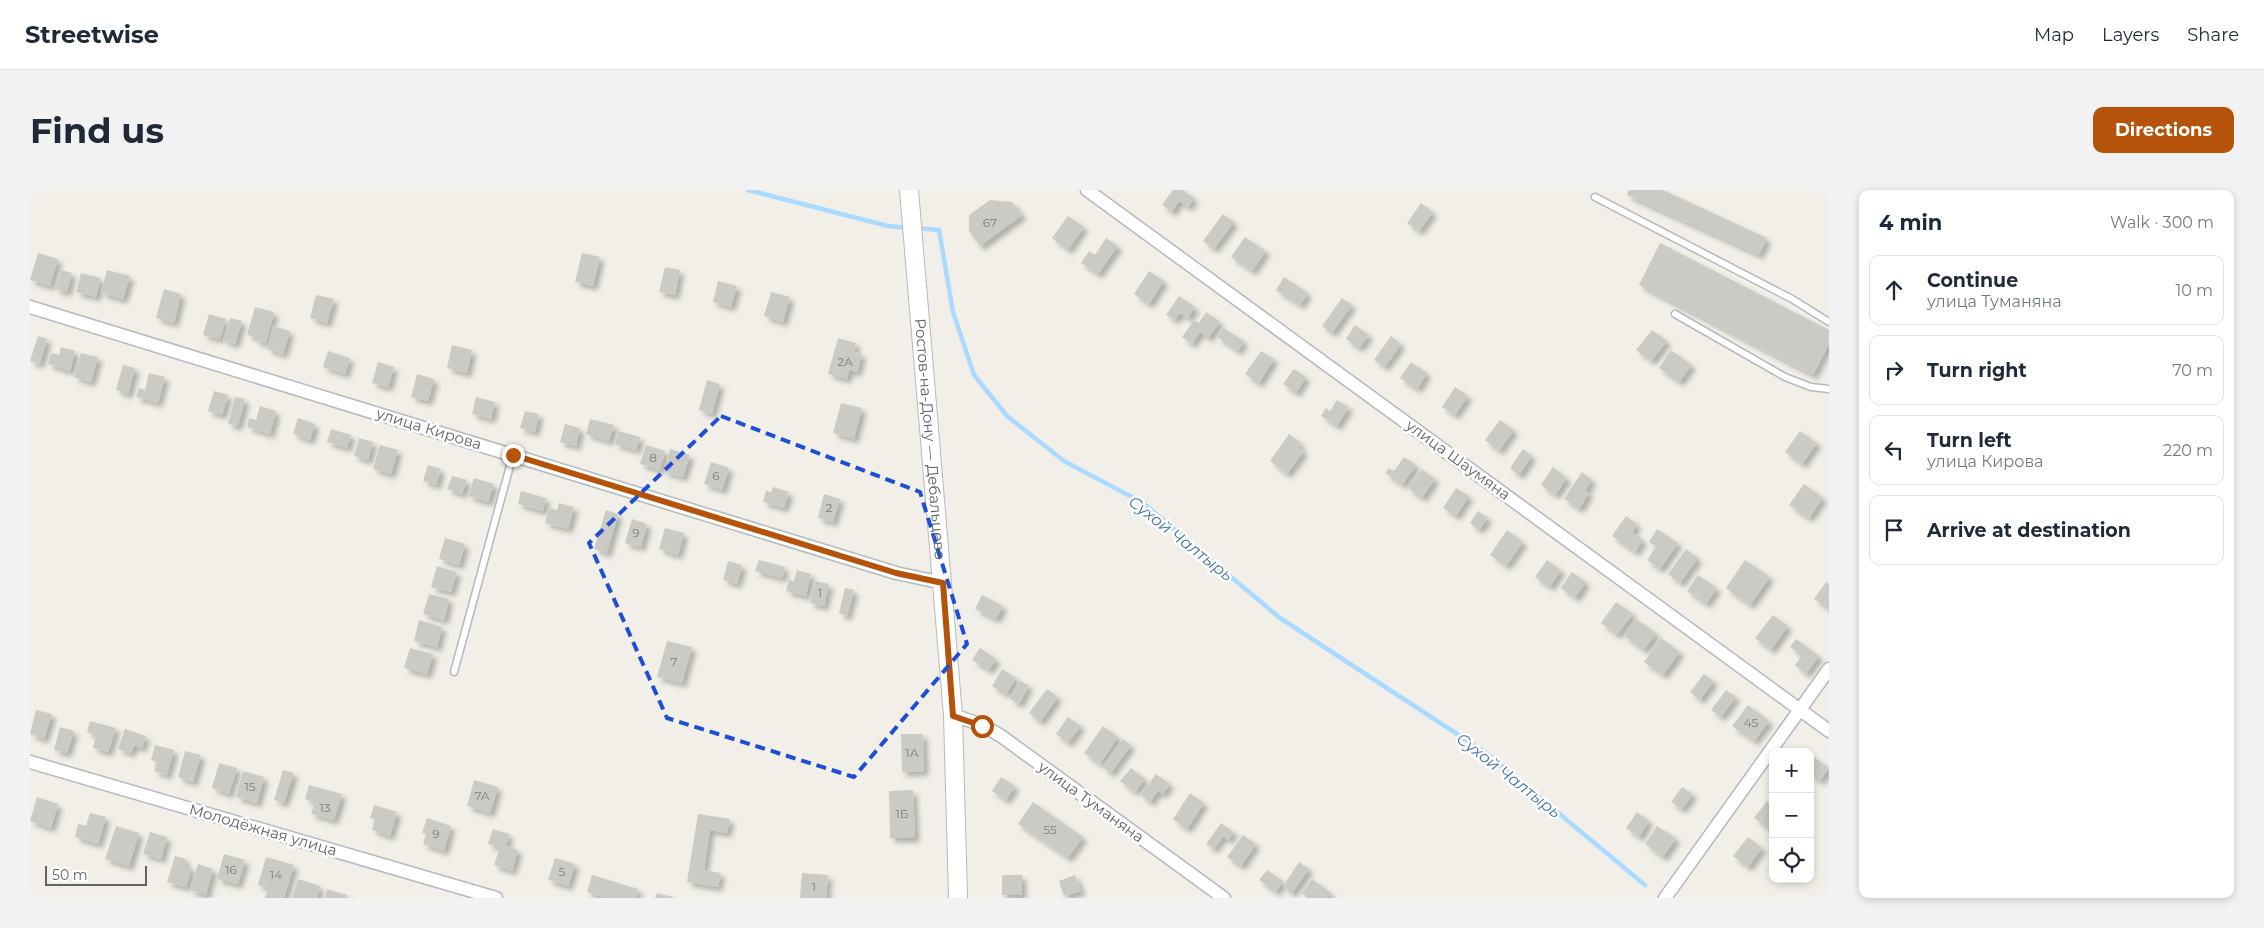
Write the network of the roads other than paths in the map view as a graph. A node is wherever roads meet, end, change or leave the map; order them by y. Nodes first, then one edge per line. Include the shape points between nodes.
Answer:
1 (1087, 190) edge
2 (1594, 197) dead end
3 (909, 198) edge
4 (30, 308) edge
5 (1675, 314) dead end
6 (1829, 322) edge
7 (1829, 389) edge
8 (513, 455) junction
9 (943, 583) junction
10 (1829, 669) edge
11 (454, 672) dead end
12 (1800, 710) junction
13 (953, 716) junction
14 (1829, 731) edge
15 (30, 762) edge
16 (496, 898) edge
17 (958, 898) edge
18 (1224, 898) edge
19 (1665, 898) edge

1 - 12 street, улица Шаумяна
2 - 6 lane via 1792,299
3 - 9 street, Ростов-на-Дону — Дебальцево
4 - 8 street, улица Кирова
5 - 7 lane via 1785,377 1811,387
8 - 9 street, улица Кирова via 896,573
8 - 11 lane
9 - 13 street, Ростов-на-Дону — Дебальцево
10 - 12 street
12 - 14 street, улица Шаумяна
12 - 19 street
13 - 17 street, Ростов-на-Дону — Дебальцево
13 - 18 street, улица Туманяна via 1001,736
15 - 16 street, Молодёжная улица

